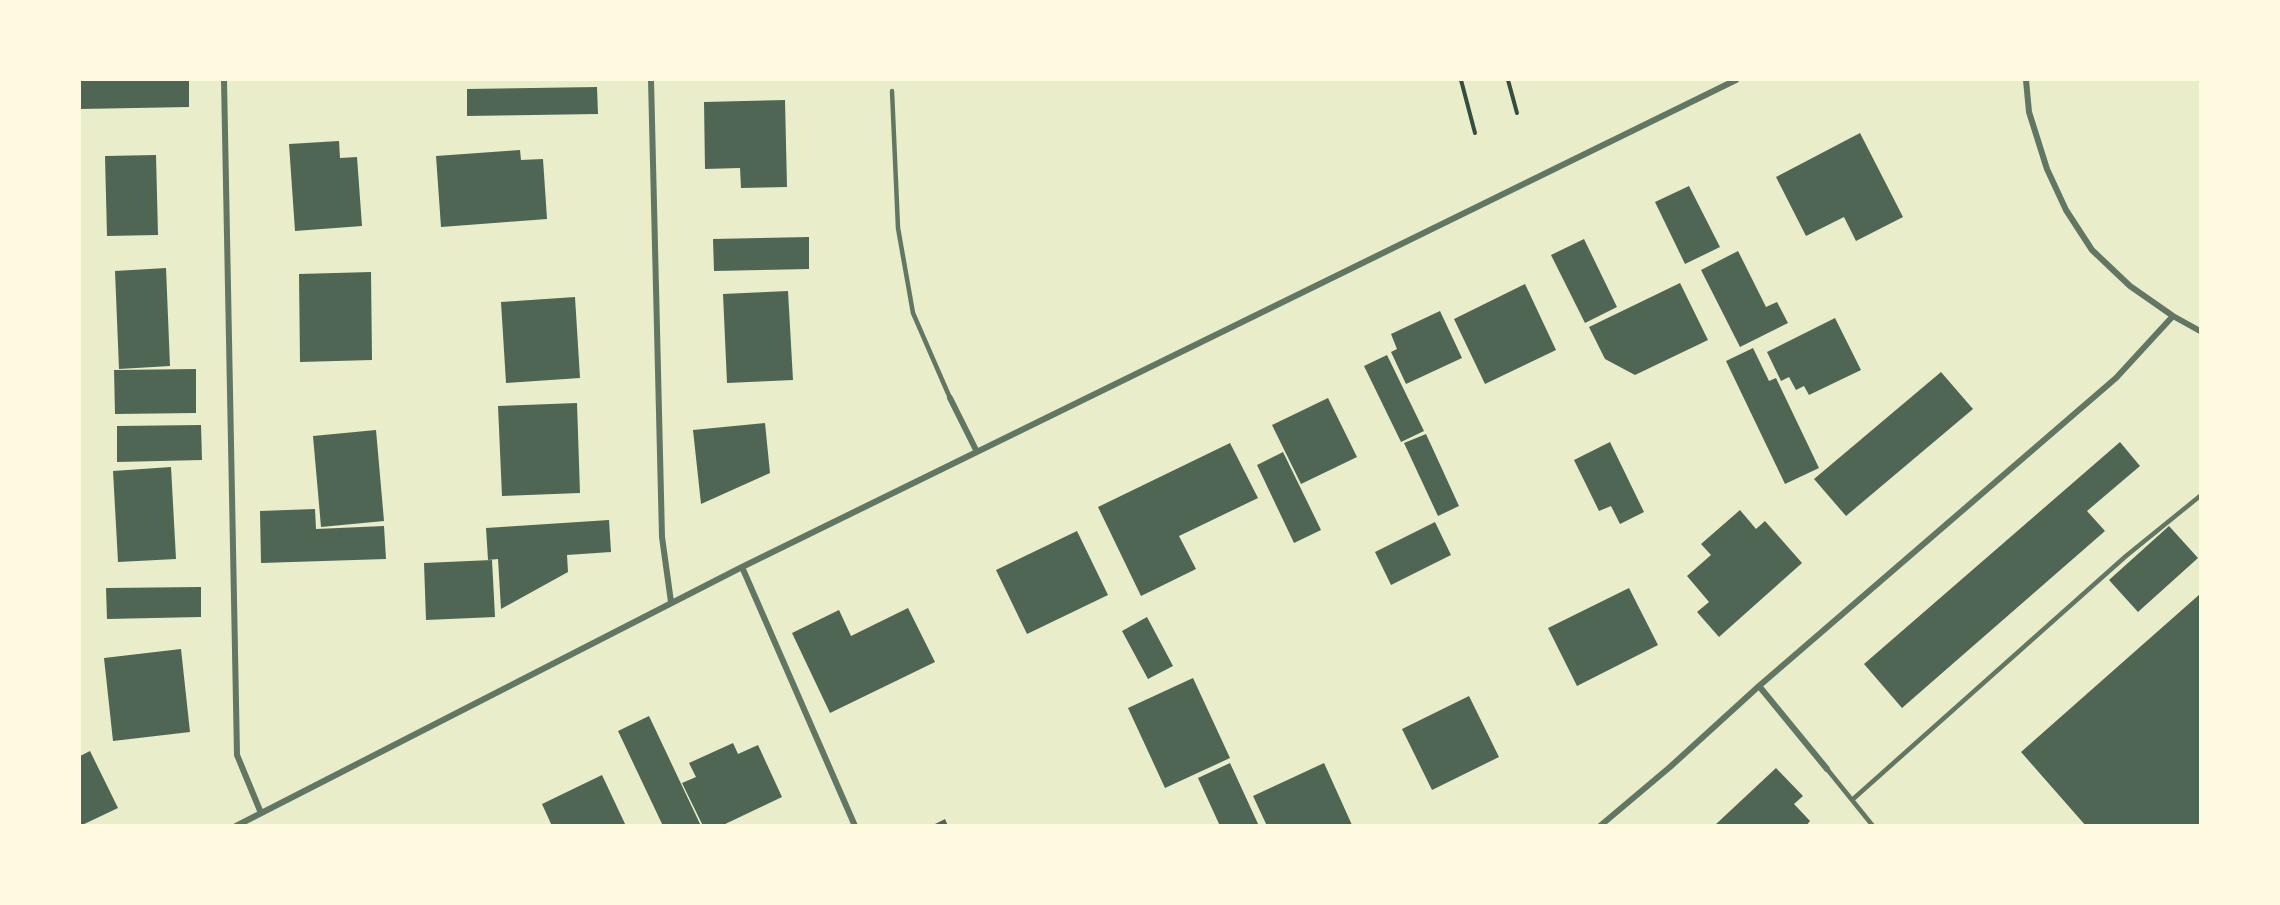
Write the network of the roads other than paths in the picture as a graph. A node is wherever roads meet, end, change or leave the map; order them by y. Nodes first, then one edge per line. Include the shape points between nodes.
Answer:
1 (224, 80) edge
2 (651, 80) edge
3 (1736, 80) edge
4 (2026, 80) edge
5 (892, 91) dead end
6 (2173, 316) junction
7 (2200, 331) edge
8 (950, 398) joint
9 (976, 450) junction
10 (2200, 496) edge
11 (742, 567) junction
12 (671, 602) junction
13 (1759, 686) junction
14 (1827, 769) joint
15 (1852, 800) junction
16 (261, 813) junction
17 (236, 825) edge
18 (855, 825) edge
19 (1600, 825) edge
20 (1873, 825) edge

1 - 16 street via 237,755
2 - 12 street via 662,537
3 - 9 street
4 - 6 street via 2029,112 2047,169 2066,210 2092,250 2130,286
5 - 8 lane via 898,228 913,313
6 - 7 street
6 - 13 street via 2116,378
8 - 9 street
9 - 11 street
10 - 15 lane via 2126,556
11 - 12 street
11 - 18 street
12 - 16 street
13 - 14 street
13 - 19 street
14 - 15 lane
15 - 20 lane
16 - 17 street

